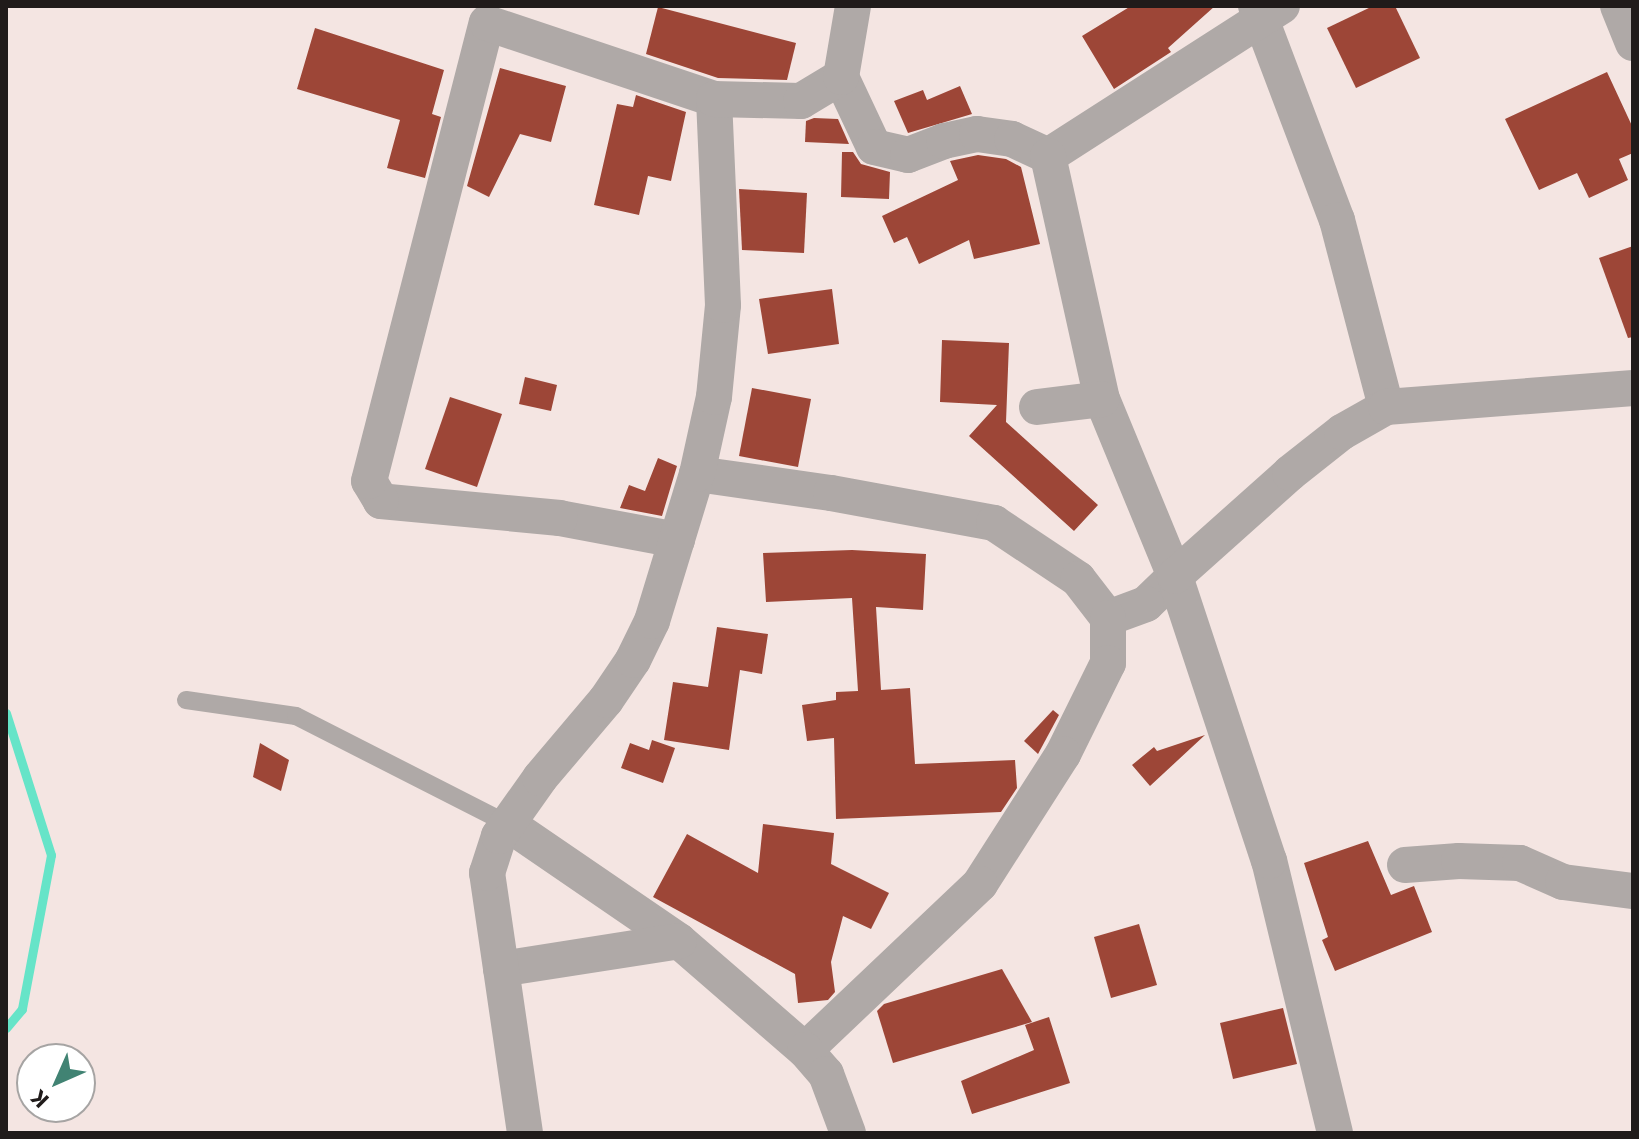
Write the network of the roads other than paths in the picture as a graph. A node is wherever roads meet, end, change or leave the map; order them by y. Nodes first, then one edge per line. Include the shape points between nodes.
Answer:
1 (853, 6) edge
2 (1618, 6) edge
3 (1268, 10) edge
4 (1633, 43) edge
5 (841, 77) junction
6 (714, 99) junction
7 (1048, 156) junction
8 (1633, 388) edge
9 (1102, 399) junction
10 (1037, 407) dead end
11 (1386, 407) junction
12 (697, 474) junction
13 (677, 540) junction
14 (1175, 576) junction
15 (1108, 618) junction
16 (186, 700) dead end
17 (508, 824) junction
18 (1405, 865) dead end
19 (1633, 891) edge
20 (679, 941) junction
21 (501, 969) junction
22 (805, 1050) junction
23 (525, 1133) edge
24 (848, 1133) edge
25 (1335, 1133) edge

1 - 5 street
2 - 4 street
3 - 7 street
3 - 11 street via 1337,220
5 - 6 street via 801,101
5 - 7 street via 874,147 908,155 977,134 1012,139
6 - 12 street via 723,305 714,397
6 - 13 street via 487,23 369,481 381,501 560,518
7 - 9 street
8 - 11 street
9 - 10 street
9 - 14 street
11 - 14 street via 1342,432 1290,473
12 - 13 street
12 - 15 street via 994,523 1078,579
13 - 17 street via 652,621 633,660
14 - 15 street via 1146,604
14 - 25 street via 1269,861
15 - 22 street via 1108,663 1063,754 980,884
16 - 17 lane via 296,716
17 - 20 street
17 - 21 street via 487,873
18 - 19 street via 1520,863 1563,882
20 - 21 street
20 - 22 street
21 - 23 street
22 - 24 street via 826,1074

